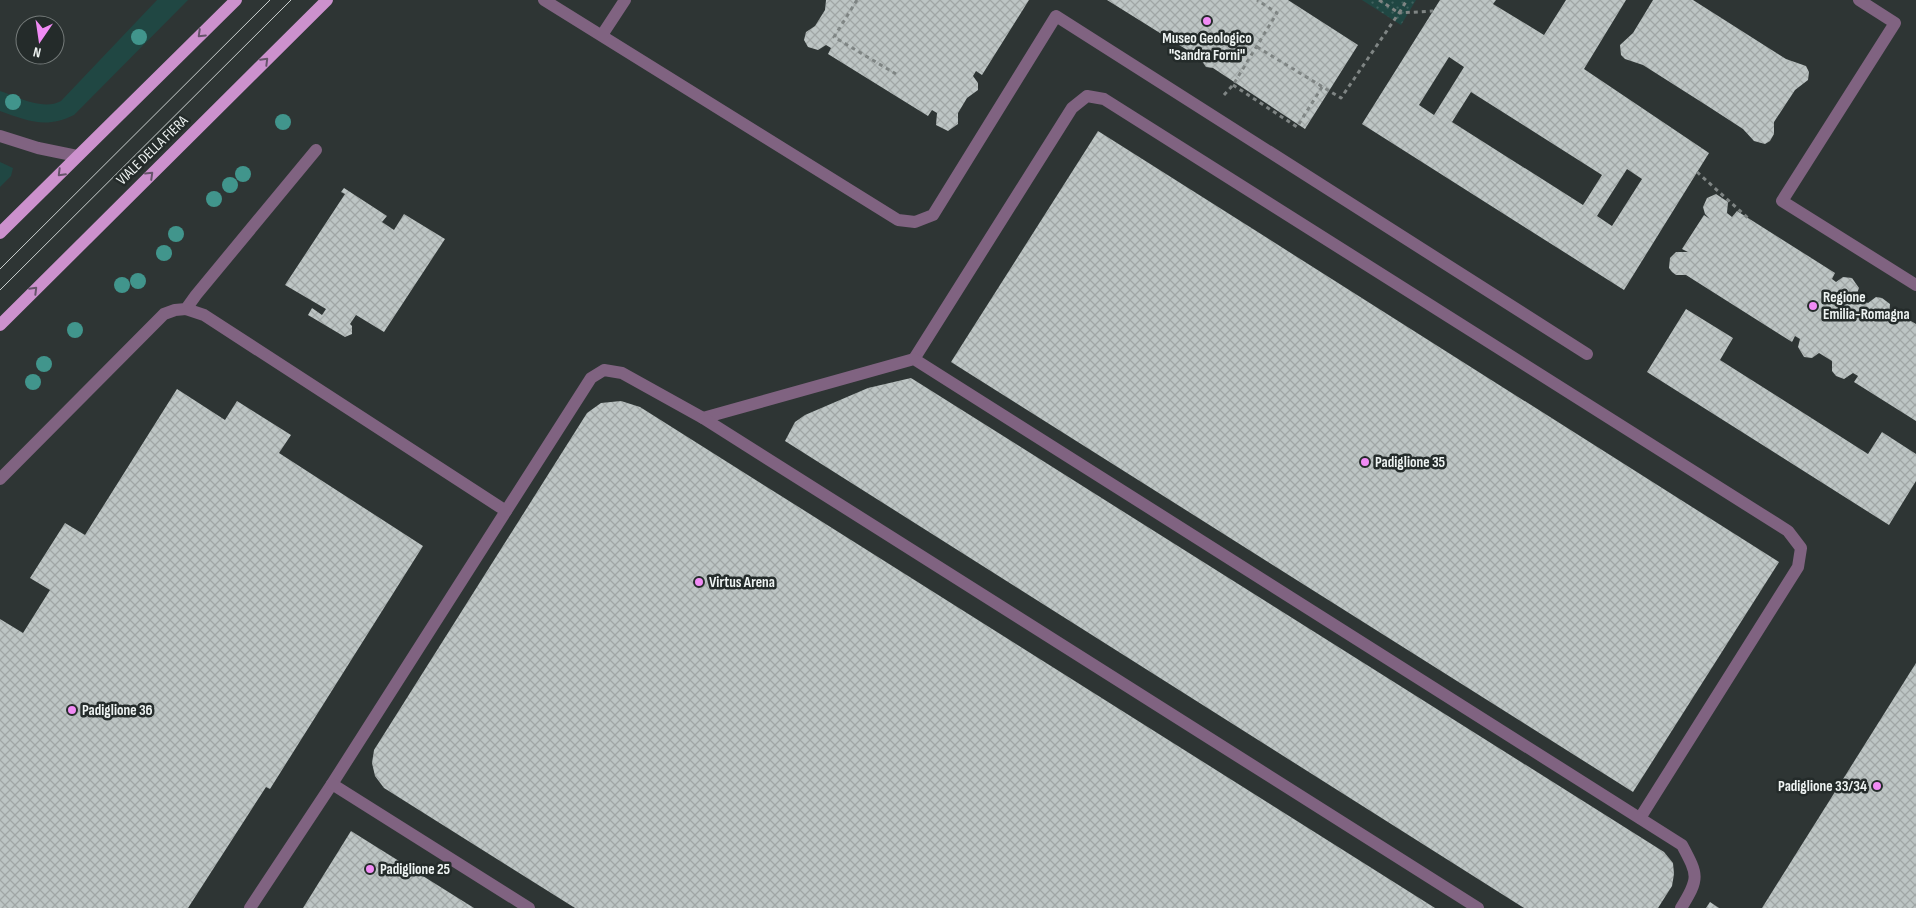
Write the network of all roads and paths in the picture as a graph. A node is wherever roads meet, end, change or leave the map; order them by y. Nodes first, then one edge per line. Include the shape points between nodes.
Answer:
1 (236, 0) edge
2 (327, 0) edge
3 (544, 0) edge
4 (625, 0) edge
5 (857, 0) edge
6 (1257, 0) edge
7 (1379, 0) edge
8 (1407, 0) edge
9 (1859, 0) edge
10 (1433, 11) dead end
11 (1399, 13) junction
12 (602, 35) junction
13 (1257, 47) junction
14 (896, 74) dead end
15 (1233, 85) junction
16 (1322, 87) junction
17 (1217, 91) dead end
18 (0, 136) edge
19 (316, 150) dead end
20 (77, 156) junction
21 (1697, 172) dead end
22 (1749, 220) dead end
23 (0, 233) edge
24 (1916, 285) edge
25 (186, 310) junction
26 (0, 324) edge
27 (1587, 354) dead end
28 (914, 359) junction
29 (703, 418) junction
30 (0, 479) edge
31 (506, 511) junction
32 (332, 784) junction
33 (1640, 818) junction
34 (250, 908) edge
35 (529, 908) edge
36 (1478, 908) edge
37 (1681, 908) edge

1 -> 20 main road
26 -> 2 main road, VIALE DELLA FIERA
3 - 12 street
4 - 12 street
5 - 14 path via 834,37
6 - 13 path via 1277,13
7 - 11 path
8 - 11 path
9 - 24 street via 1895,23 1782,201
10 - 11 path
11 - 16 path via 1341,98
12 - 27 street via 898,220 915,222 933,215 1056,16
13 - 15 path
13 - 16 path
15 - 16 path via 1297,127
15 - 17 path via 1225,96
18 - 20 street
19 - 25 street
20 -> 23 main road
21 - 22 path
25 - 30 street via 164,314
25 - 31 street via 204,315
28 - 29 street
28 - 33 street
28 - 33 street via 1072,108 1087,96 1104,99 1772,520 1788,531 1801,548 1798,567
29 - 31 street via 622,373 604,370 591,378
29 - 36 street
31 - 32 street
32 - 34 street
32 - 35 street
33 - 37 street via 1682,844 1696,871 1693,889

